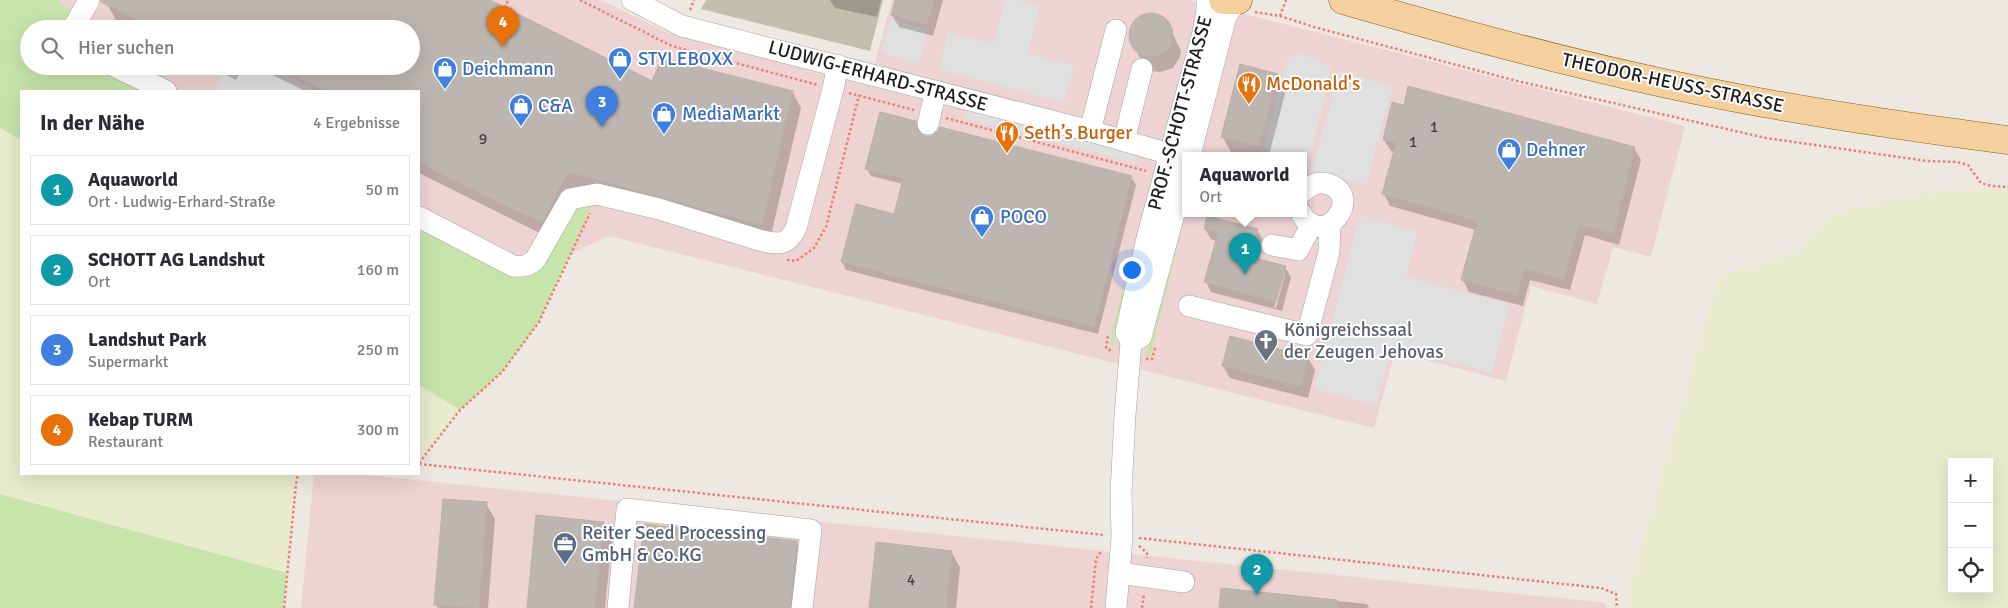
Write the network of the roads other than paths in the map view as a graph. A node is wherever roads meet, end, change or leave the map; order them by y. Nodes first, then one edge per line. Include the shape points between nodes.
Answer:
1 (89, 0) edge
2 (632, 0) edge
3 (1207, 0) edge
4 (1223, 0) edge
5 (1238, 0) edge
6 (1343, 0) edge
7 (78, 20) edge
8 (1116, 30) dead end
9 (838, 65) junction
10 (1142, 69) dead end
11 (133, 75) edge
12 (164, 90) edge
13 (936, 91) junction
14 (929, 119) road end
15 (1090, 131) junction
16 (2008, 140) edge
17 (1124, 141) junction
18 (1183, 152) edge
19 (1183, 152) edge
20 (1182, 155) edge
21 (1182, 184) edge
22 (1307, 187) edge
23 (420, 218) edge
24 (1315, 220) edge
25 (1272, 245) dead end
26 (1188, 306) dead end
27 (1131, 342) junction
28 (1119, 573) junction
29 (1184, 582) dead end
30 (618, 608) edge
31 (802, 608) edge
32 (1116, 608) edge

1 - 7 street
2 - 9 street, LUDWIG-ERHARD-STRASSE via 682,26
3 - 18 street, PROF.-SCHOTT-STRASSE via 1208,10
4 - 5 main road
5 - 19 street, PROF.-SCHOTT-STRASSE via 1226,16
6 - 16 main road, THEODOR-HEUSS-STRASSE via 1637,78 1833,115
8 - 15 street
9 - 13 street, LUDWIG-ERHARD-STRASSE
9 - 23 street via 796,228 785,242 774,243 598,194 570,199 535,260 520,267
10 - 17 street
11 - 12 street
13 - 14 street
13 - 15 street, LUDWIG-ERHARD-STRASSE
15 - 17 street, LUDWIG-ERHARD-STRASSE
17 - 20 street, LUDWIG-ERHARD-STRASSE
20 - 27 street, PROF.-SCHOTT-STRASSE via 1147,238 1126,332
21 - 27 street, PROF.-SCHOTT-STRASSE via 1141,337
22 - 24 street via 1320,182 1332,186 1343,200 1338,218
24 - 25 street via 1298,250
24 - 26 street via 1329,252 1307,335
27 - 28 street, PROF.-SCHOTT-STRASSE
28 - 29 street
28 - 32 street, PROF.-SCHOTT-STRASSE
30 - 31 street via 627,509 811,530

